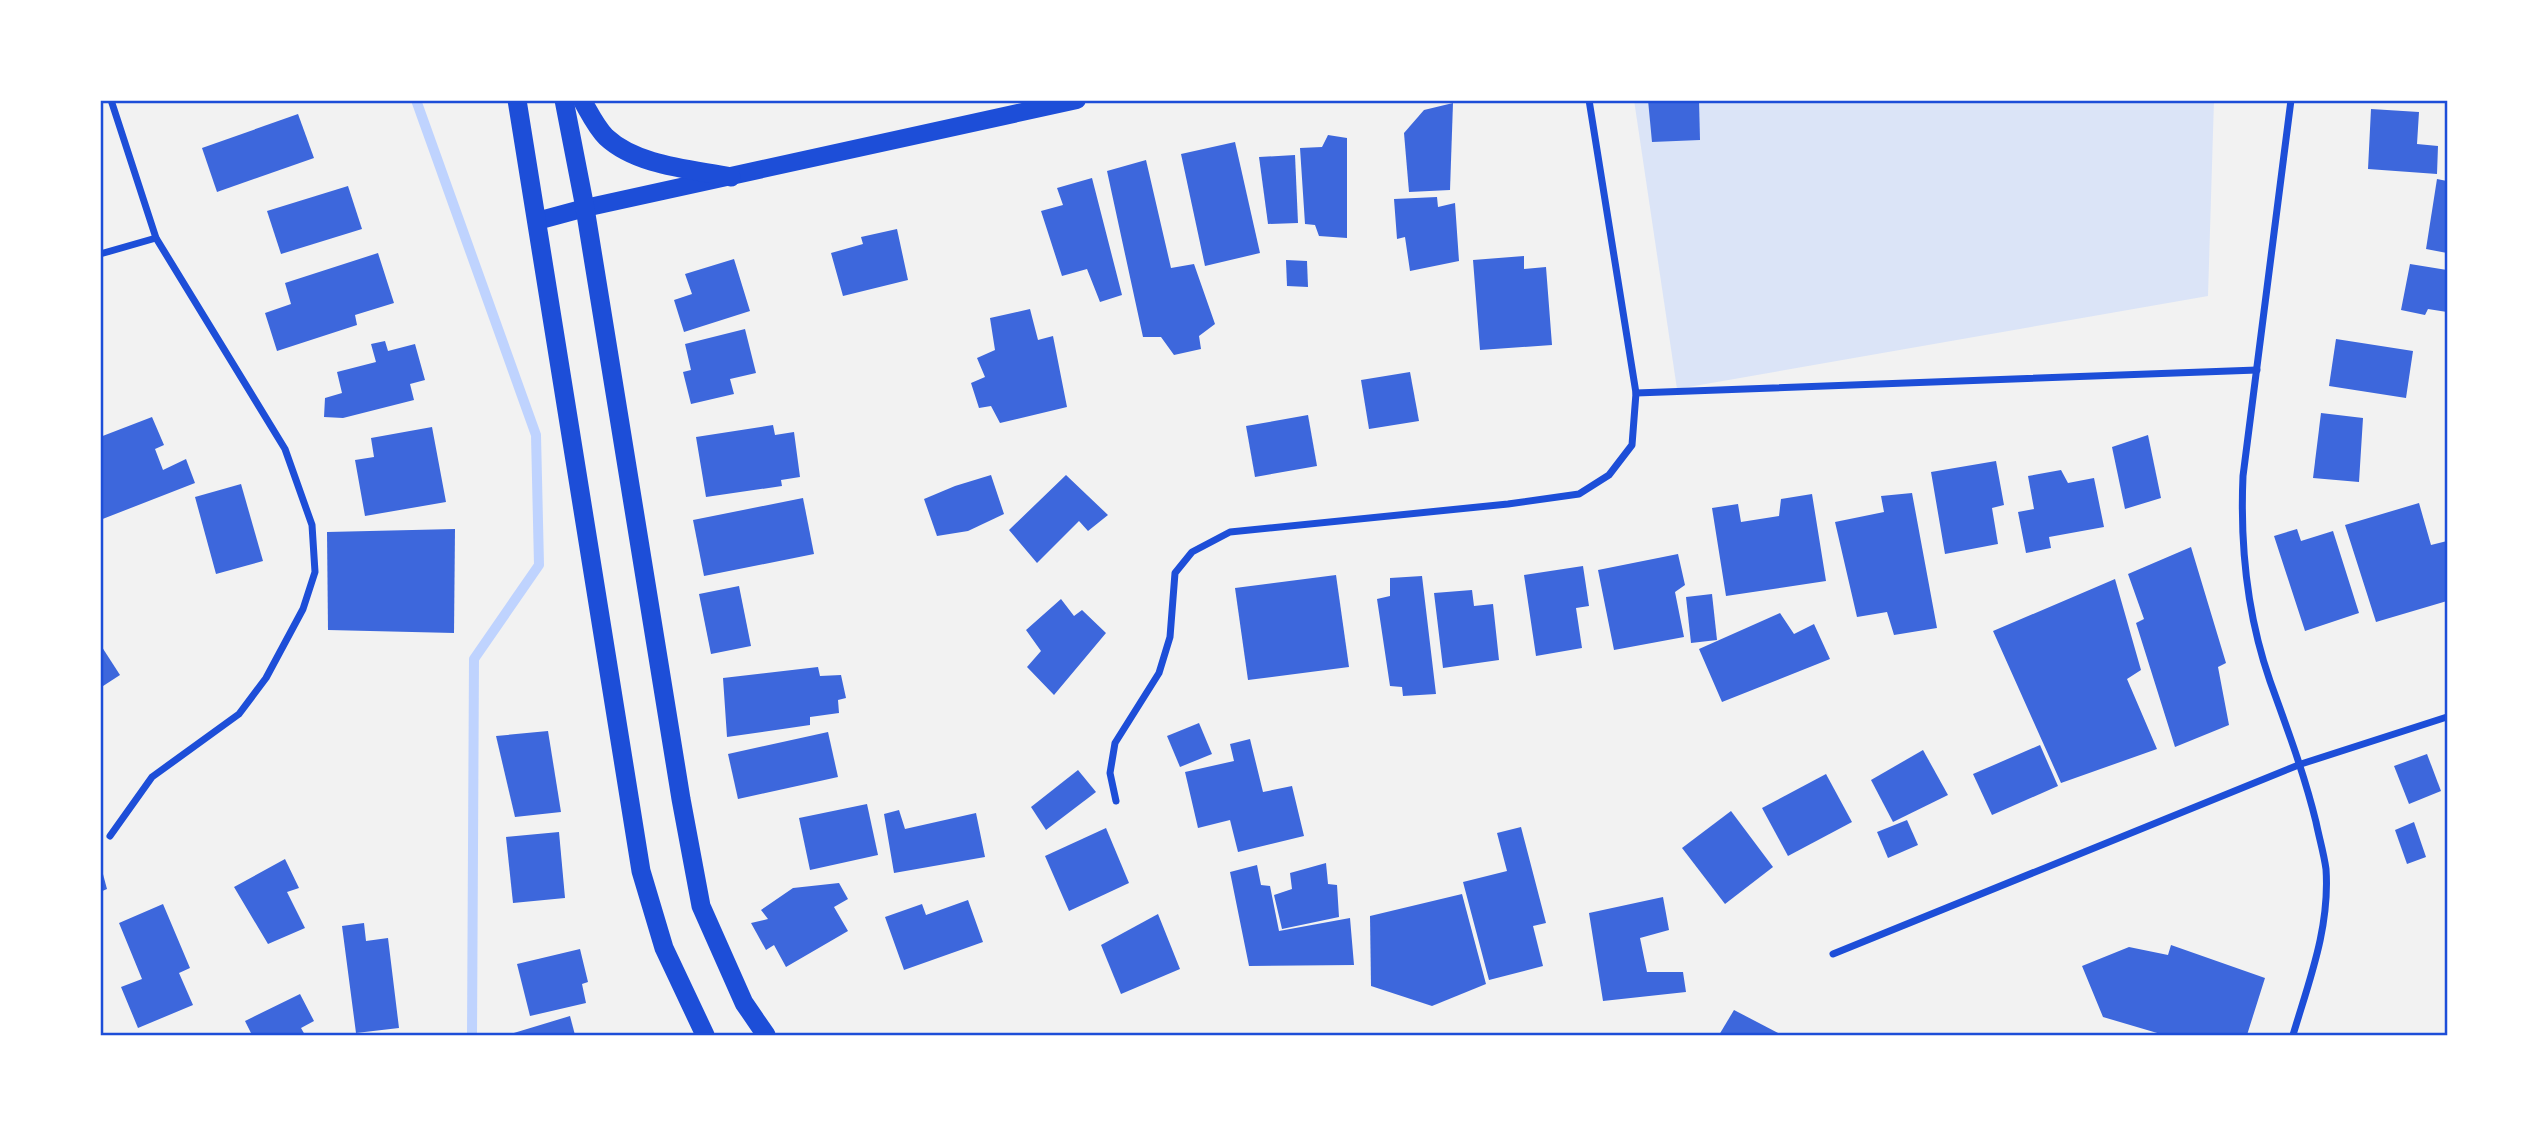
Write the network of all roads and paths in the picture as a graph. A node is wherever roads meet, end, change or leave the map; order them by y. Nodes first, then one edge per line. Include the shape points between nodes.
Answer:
1 (111, 100) edge
2 (517, 100) edge
3 (564, 100) edge
4 (582, 100) edge
5 (1077, 100) edge
6 (1589, 100) edge
7 (2291, 100) edge
8 (731, 177) junction
9 (585, 208) junction
10 (537, 221) junction
11 (156, 238) junction
12 (100, 254) edge
13 (2258, 370) junction
14 (1636, 393) junction
15 (2447, 717) edge
16 (2301, 764) junction
17 (1116, 801) dead end
18 (110, 836) dead end
19 (1833, 954) dead end
20 (705, 1035) edge
21 (766, 1035) edge
22 (2293, 1035) edge

1 - 11 street
2 - 10 highway
3 - 9 highway
4 - 8 highway via 604,135 620,148 646,159
5 - 8 main road
6 - 14 street
7 - 13 street
8 - 9 main road
9 - 10 main road
9 - 21 highway via 701,906 744,1003
10 - 20 highway via 641,871 664,948
11 - 12 street
11 - 18 street via 285,449 312,525 315,572 303,609 266,678 239,714 152,777
13 - 14 street
13 - 16 street via 2243,476 2243,551 2258,640
14 - 17 street via 1632,445 1609,475 1579,494 1230,532 1192,552 1175,573 1170,637 1159,673 1115,743 1110,774
15 - 16 street
16 - 19 street
16 - 22 street via 2326,869 2322,937

